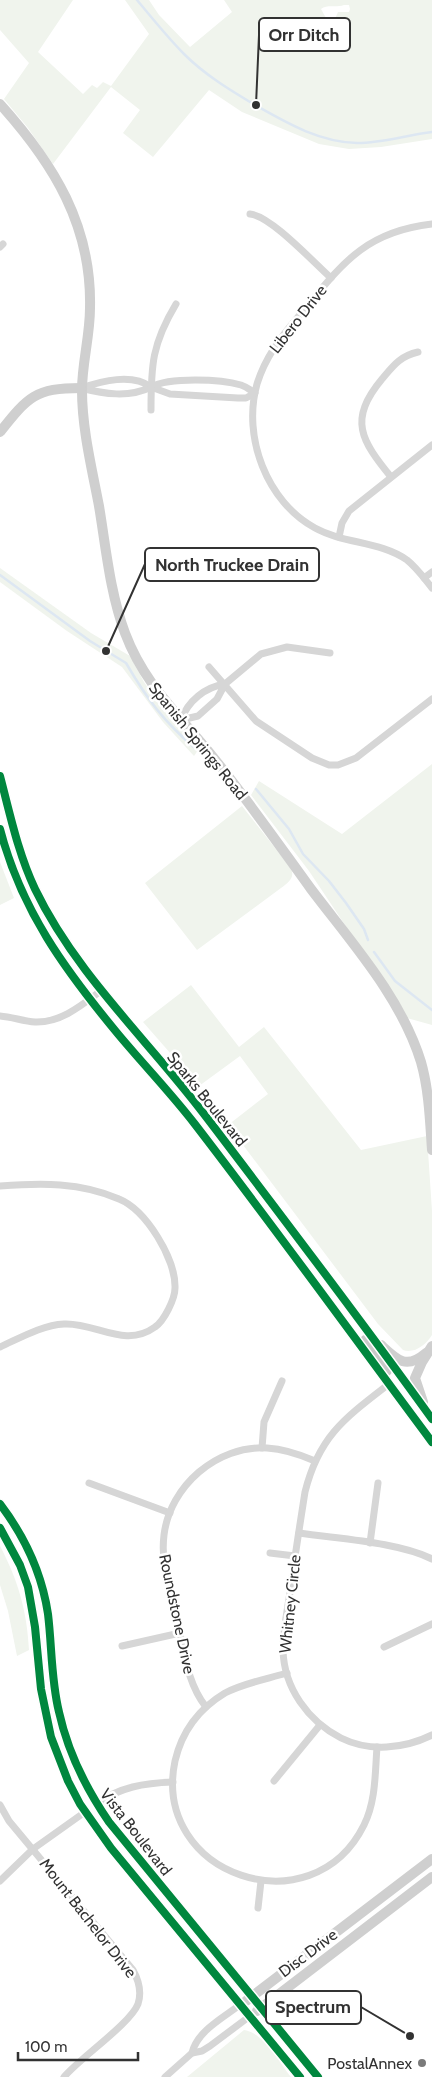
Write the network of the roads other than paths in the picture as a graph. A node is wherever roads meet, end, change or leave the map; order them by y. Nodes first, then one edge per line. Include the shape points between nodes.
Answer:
1 (0, 104) edge
2 (250, 214) dead end
3 (432, 224) edge
4 (331, 278) junction
5 (176, 304) dead end
6 (418, 352) dead end
7 (151, 387) junction
8 (82, 388) junction
9 (255, 394) junction
10 (151, 410) dead end
11 (0, 432) edge
12 (432, 445) edge
13 (391, 477) junction
14 (339, 537) junction
15 (432, 572) edge
16 (424, 578) junction
17 (432, 588) edge
18 (330, 653) dead end
19 (209, 667) dead end
20 (225, 684) junction
21 (432, 700) edge
22 (181, 720) junction
23 (0, 776) edge
24 (0, 829) edge
25 (102, 990) junction
26 (90, 998) junction
27 (0, 1016) edge
28 (432, 1150) edge
29 (0, 1186) edge
30 (320, 1268) junction
31 (371, 1336) junction
32 (0, 1347) edge
33 (431, 1348) edge
34 (282, 1381) dead end
35 (389, 1384) junction
36 (432, 1419) edge
37 (432, 1429) edge
38 (432, 1442) edge
39 (262, 1448) junction
40 (314, 1461) junction
41 (89, 1483) dead end
42 (378, 1483) dead end
43 (0, 1504) edge
44 (170, 1513) junction
45 (0, 1528) edge
46 (299, 1533) junction
47 (370, 1543) junction
48 (270, 1553) dead end
49 (295, 1556) junction
50 (432, 1559) edge
51 (432, 1624) edge
52 (180, 1633) junction
53 (122, 1646) dead end
54 (384, 1647) dead end
55 (286, 1673) junction
56 (206, 1707) junction
57 (320, 1725) junction
58 (432, 1736) edge
59 (51, 1737) junction
60 (377, 1747) junction
61 (274, 1781) dead end
62 (173, 1782) junction
63 (96, 1804) junction
64 (0, 1805) edge
65 (85, 1812) junction
66 (33, 1849) junction
67 (432, 1858) edge
68 (432, 1876) edge
69 (0, 1881) edge
70 (261, 1881) junction
71 (258, 1908) dead end
72 (252, 1996) junction
73 (241, 2004) junction
74 (261, 2008) junction
75 (250, 2016) junction
76 (192, 2053) junction
77 (64, 2077) edge
78 (165, 2077) edge
79 (300, 2077) edge
80 (318, 2077) edge

1 - 8 main road, Spanish Springs Road via 24,132 58,183 81,233 88,267 90,308
2 - 4 street via 269,222
3 - 4 street, Libero Drive via 405,228 380,237 358,250
4 - 9 street, Libero Drive via 272,350
5 - 7 street via 157,342
6 - 13 street via 396,362 370,393 363,410 362,427 367,445
7 - 8 street via 135,393 106,394
7 - 8 street via 144,382 108,381
7 - 9 street via 170,394 238,398
7 - 9 street via 169,380 216,382 239,384
7 - 10 street
8 - 11 main road via 39,393 25,402
8 - 22 main road, Spanish Springs Road via 82,406 118,611 145,675
9 - 14 street, Libero Drive via 258,454 273,490 305,523
12 - 13 street
13 - 14 street via 349,510
14 - 16 street, Libero Drive via 388,550 407,561
15 - 16 street
16 - 17 street, Libero Drive
18 - 20 street via 296,647 277,648 254,658
19 - 20 street
20 - 21 street via 262,726 312,758 329,765 356,758
20 - 22 street via 208,689 188,706
20 - 22 street via 217,699 198,716
22 - 28 main road, Spanish Springs Road via 231,780 365,961 401,1017 421,1062
23 - 25 main road, Sparks Boulevard via 21,855 34,887 59,932
24 - 26 main road, Sparks Boulevard via 25,901 53,948
25 - 26 street
25 - 30 main road, Sparks Boulevard via 195,1102
26 - 27 street via 66,1015 45,1022
26 - 35 main road, Sparks Boulevard via 194,1122
29 - 32 street via 37,1183 85,1187 122,1200 150,1226 170,1262 175,1289 166,1314 155,1327 139,1335 125,1337 80,1324 62,1324 43,1328
30 - 31 main road, Sparks Boulevard
30 - 35 main road via 388,1372
31 - 33 main road via 397,1360 404,1362 416,1360
31 - 36 main road, Sparks Boulevard
33 - 36 main road via 415,1378 418,1392
34 - 39 street via 264,1422
35 - 37 main road via 399,1387
35 - 38 main road, Sparks Boulevard
35 - 40 street, Whitney Circle via 339,1424
39 - 40 street, Roundstone Drive via 283,1450
39 - 44 street, Roundstone Drive via 234,1452 205,1468 181,1492
40 - 46 street, Whitney Circle
41 - 44 street
42 - 47 street
43 - 63 main road, Vista Boulevard via 27,1546 36,1568 48,1614 54,1685 61,1720 75,1764
44 - 52 street, Roundstone Drive via 164,1534 164,1564
45 - 59 main road, Vista Boulevard via 28,1588
46 - 47 street, Whitney Circle
46 - 49 street, Whitney Circle
47 - 50 street, Whitney Circle via 410,1550
48 - 49 street
49 - 55 street, Whitney Circle via 283,1639
51 - 54 street
52 - 53 street
52 - 56 street, Roundstone Drive via 193,1686
55 - 56 street via 240,1686
55 - 57 street, Whitney Circle via 298,1700
56 - 62 street via 182,1739
57 - 60 street, Whitney Circle via 344,1740
57 - 61 street
58 - 60 street, Whitney Circle via 403,1746
59 - 63 main road via 90,1806
59 - 65 main road, Vista Boulevard via 68,1782
60 - 70 street via 370,1810 349,1848 328,1866 310,1875 290,1880
62 - 63 street via 135,1785
62 - 70 street via 178,1812 200,1850 224,1868
63 - 72 main road, Vista Boulevard
64 - 66 street, Mount Bachelor Drive
65 - 66 street
65 - 73 main road, Vista Boulevard via 111,1848
66 - 69 street
66 - 77 street, Mount Bachelor Drive via 133,1970 139,1985 138,2002 130,2016
67 - 72 main road, Disc Drive
68 - 74 main road, Disc Drive
70 - 71 street
72 - 73 main road, Disc Drive
72 - 74 main road, Vista Boulevard
73 - 75 main road, Vista Boulevard
73 - 76 street, Disc Drive via 203,2033
74 - 75 main road, Disc Drive
74 - 80 main road, Vista Boulevard
75 - 76 street, Disc Drive via 210,2046
75 - 79 main road, Vista Boulevard
76 - 78 street, Disc Drive

